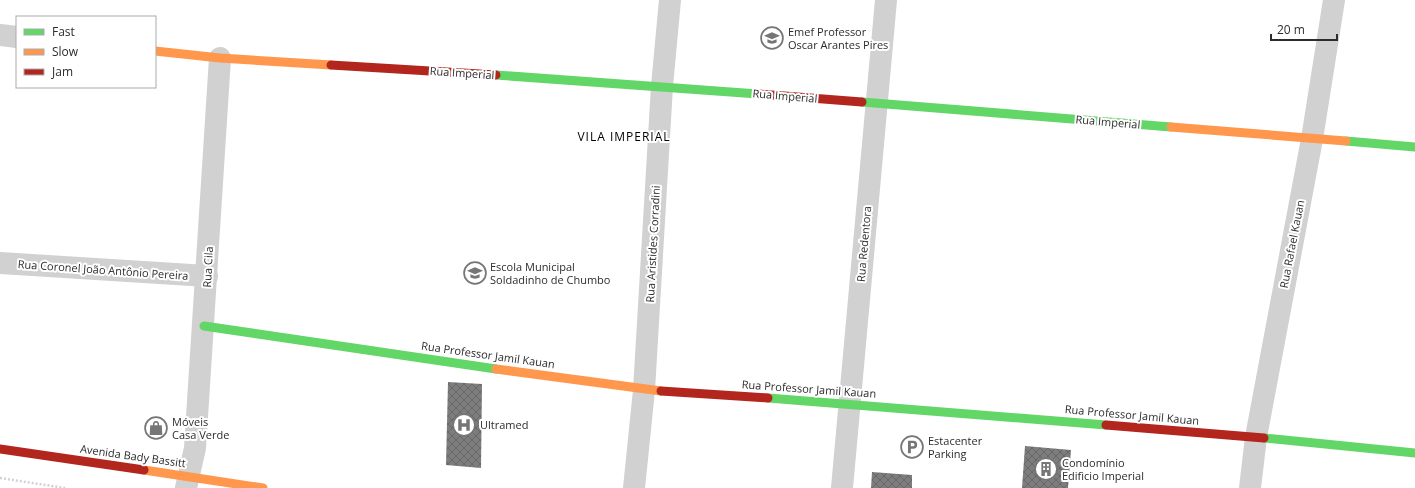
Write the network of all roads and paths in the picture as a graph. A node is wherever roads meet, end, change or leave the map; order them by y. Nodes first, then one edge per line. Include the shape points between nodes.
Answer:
1 (670, 0) edge
2 (886, 0) edge
3 (1334, 0) edge
4 (0, 35) edge
5 (16, 37) edge
6 (156, 51) edge
7 (220, 58) junction
8 (662, 86) junction
9 (878, 103) junction
10 (1312, 139) junction
11 (1415, 147) edge
12 (0, 263) edge
13 (207, 276) junction
14 (204, 326) junction
15 (644, 390) junction
16 (849, 403) junction
17 (1256, 437) junction
18 (0, 448) edge
19 (1415, 453) edge
20 (0, 478) edge
21 (188, 482) edge
22 (65, 488) edge
23 (263, 488) edge
24 (634, 488) edge
25 (842, 488) edge
26 (1250, 488) edge

1 - 8 street, Rua Aristides Corradini
2 - 9 street, Rua Redentora
3 - 10 street, Rua Rafael Kauan
4 - 5 street
6 - 7 street, Rua Imperial
7 - 8 street, Rua Imperial
7 - 13 street, Rua Cila
8 - 9 street, Rua Imperial
8 - 15 street, Rua Aristides Corradini
9 - 10 street, Rua Imperial
9 - 16 street, Rua Redentora
10 - 11 street, Rua Imperial
10 - 17 street, Rua Rafael Kauan
12 - 13 street, Rua Coronel João Antônio Pereira
13 - 14 street, Rua Cila
14 - 15 street, Rua Professor Jamil Kauan
14 - 21 street, Rua Cila via 195,448
15 - 16 street, Rua Professor Jamil Kauan
15 - 24 street, Rua Aristides Corradini
16 - 17 street, Rua Professor Jamil Kauan
16 - 25 street, Rua Redentora
17 - 19 street, Rua Professor Jamil Kauan
17 - 26 street, Rua Rafael Kauan
18 - 21 street, Avenida Bady Bassitt
20 - 22 path
21 - 23 street, Avenida Bady Bassitt

